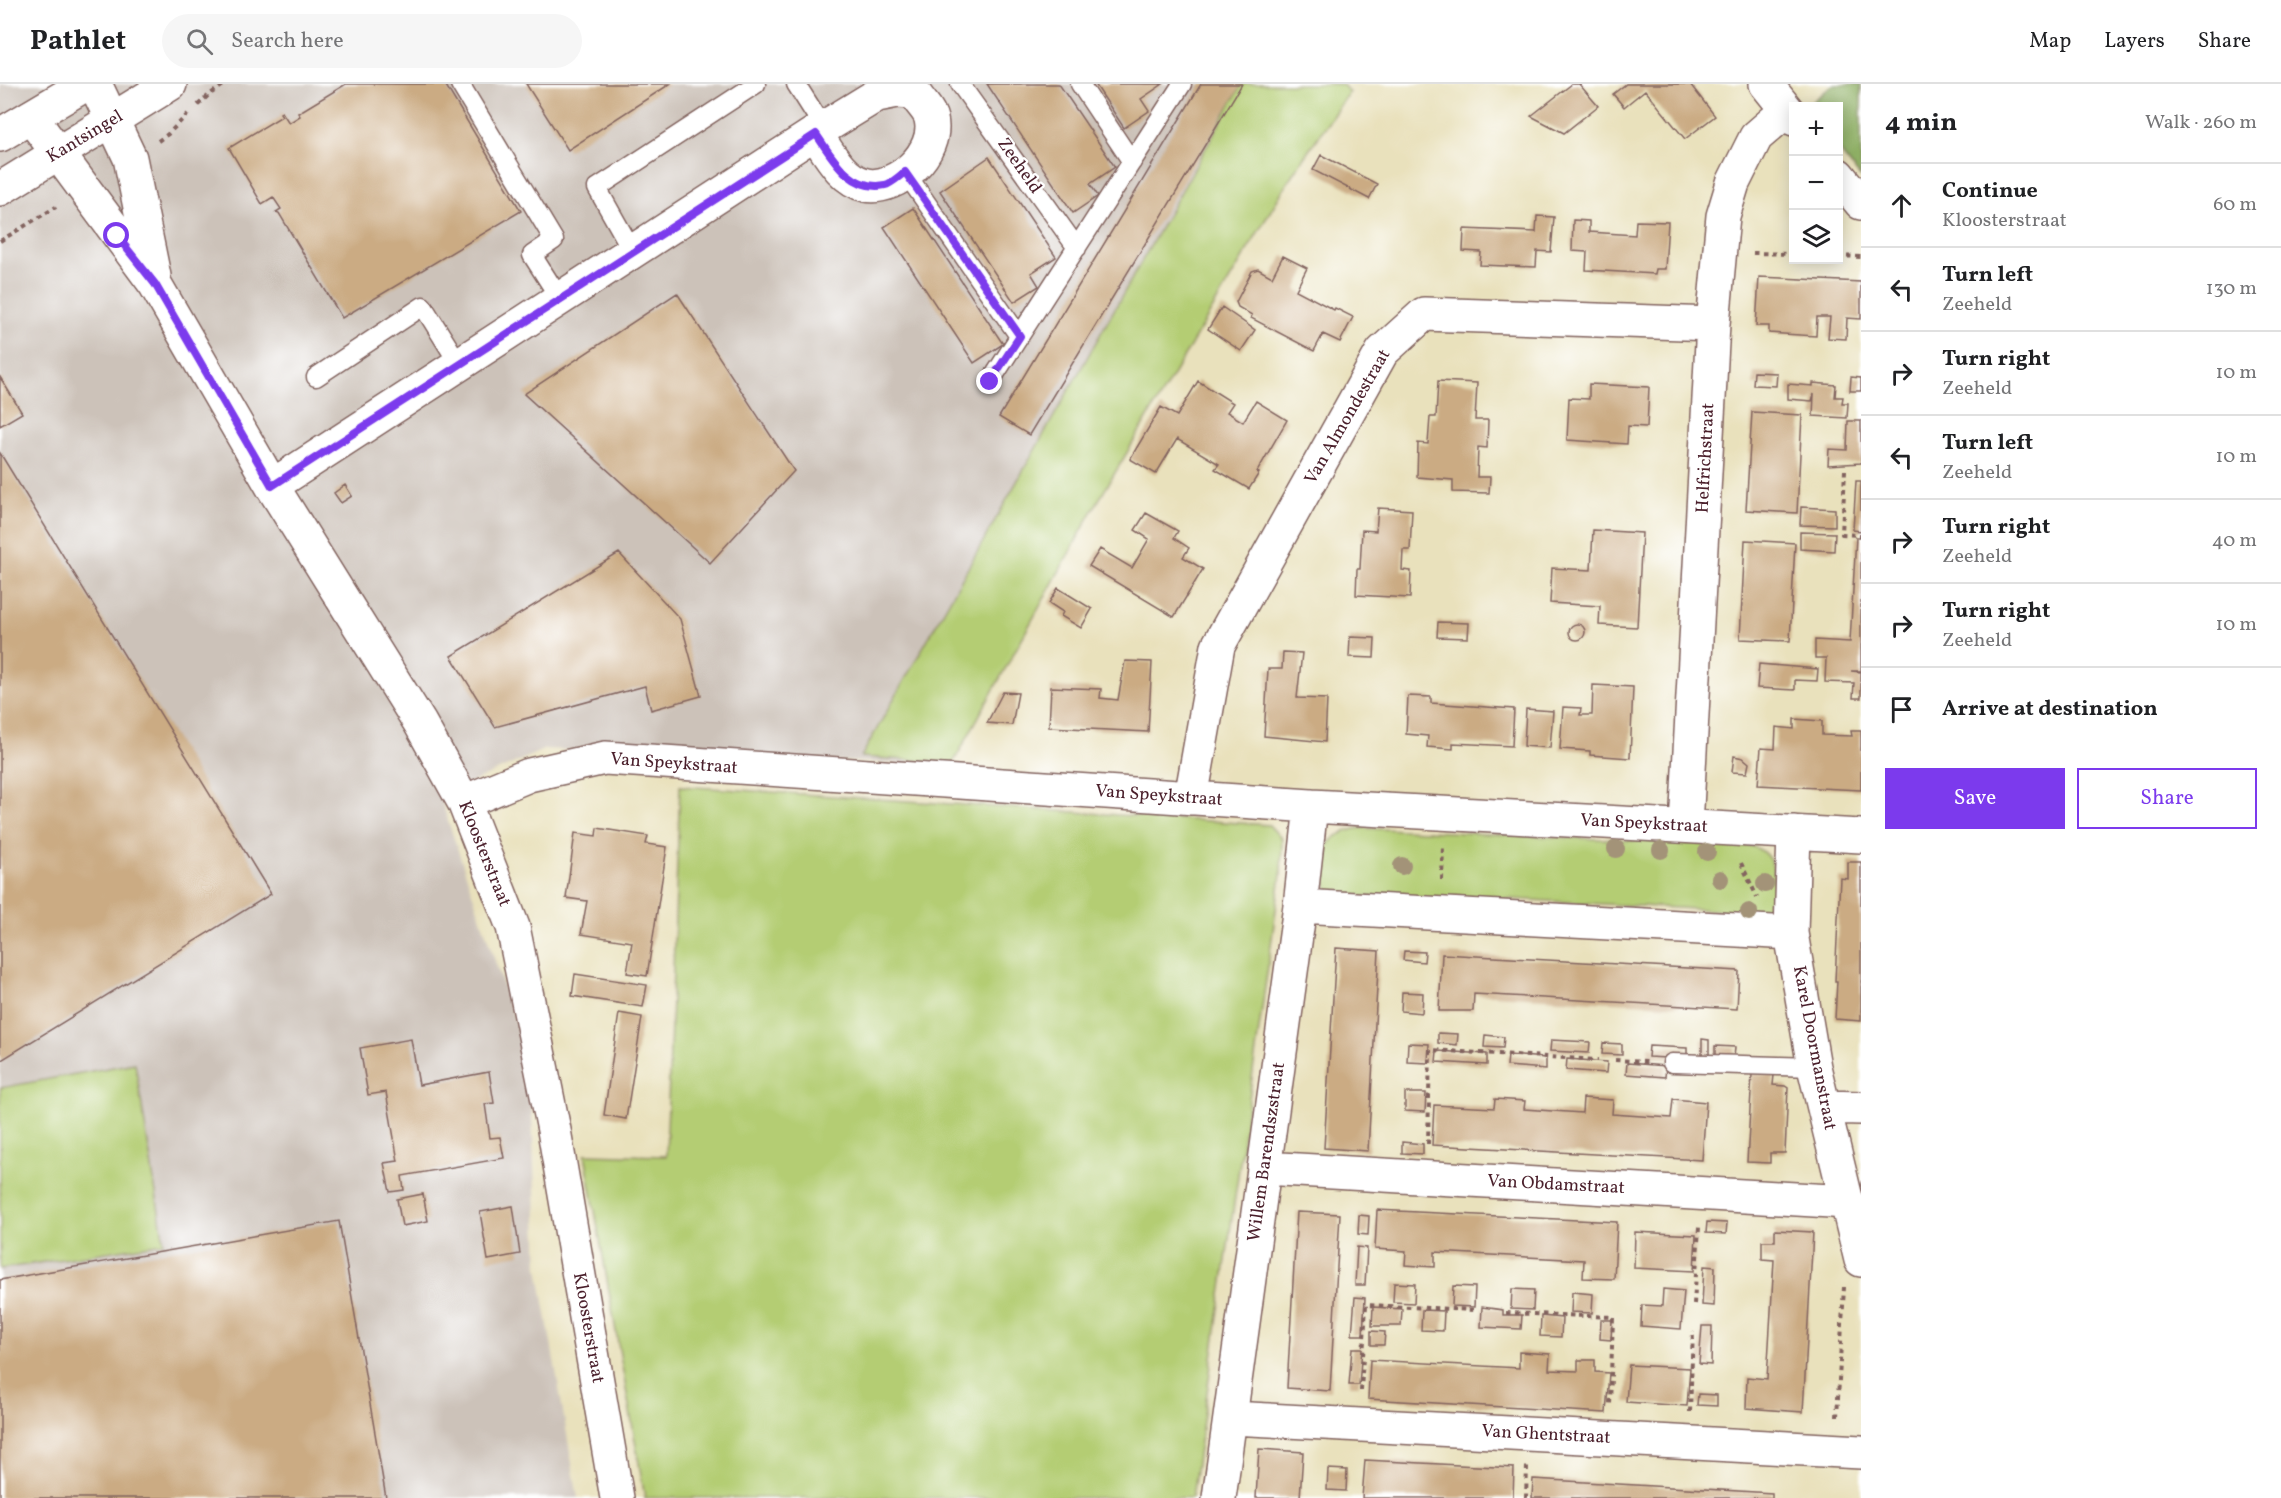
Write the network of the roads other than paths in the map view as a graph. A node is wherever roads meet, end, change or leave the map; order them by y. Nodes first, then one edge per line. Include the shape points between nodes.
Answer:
1 (86, 84) edge
2 (95, 84) edge
3 (170, 84) edge
4 (460, 84) edge
5 (756, 84) edge
6 (796, 84) edge
7 (960, 84) edge
8 (1080, 84) edge
9 (1182, 84) edge
10 (1766, 84) edge
11 (908, 88) edge
12 (1789, 114) edge
13 (1789, 116) edge
14 (31, 117) junction
15 (114, 120) junction
16 (820, 131) junction
17 (0, 135) edge
18 (57, 154) junction
19 (1132, 162) junction
20 (905, 172) junction
21 (1843, 180) edge
22 (0, 189) edge
23 (1861, 203) edge
24 (1077, 248) junction
25 (633, 252) junction
26 (155, 284) junction
27 (560, 299) junction
28 (1713, 324) junction
29 (1020, 336) junction
30 (459, 364) junction
31 (316, 377) dead end
32 (990, 382) dead end
33 (272, 486) junction
34 (1191, 798) junction
35 (464, 802) junction
36 (1311, 806) junction
37 (1686, 826) junction
38 (1794, 832) junction
39 (1861, 836) edge
40 (1300, 906) junction
41 (1779, 932) junction
42 (1672, 1064) road end
43 (1814, 1067) junction
44 (1824, 1107) junction
45 (1861, 1108) edge
46 (1264, 1168) junction
47 (1848, 1202) junction
48 (1853, 1270) edge
49 (1231, 1418) junction
50 (1848, 1451) edge
51 (617, 1498) edge
52 (1219, 1498) edge

1 - 14 street
2 - 15 street, Kloosterstraat
3 - 15 street, Kantsingel
4 - 27 lane via 554,240 532,255
5 - 25 lane via 597,188
6 - 16 lane
7 - 24 lane, Zeeheld
8 - 19 lane
9 - 19 lane
10 - 12 street
11 - 16 street via 877,95
11 - 20 street via 931,119 931,143 918,163
13 - 28 street, Helfrichstraat via 1756,137 1733,183 1723,216
14 - 17 street
14 - 18 street, Kloosterstraat
15 - 18 street, Kantsingel
15 - 26 street, Kloosterstraat via 130,158
16 - 20 street via 843,172 865,184 886,185
16 - 25 street
18 - 22 street, Kantsingel
18 - 26 street, Kloosterstraat
19 - 24 lane
20 - 29 lane
21 - 23 street
24 - 29 lane
25 - 27 street
26 - 33 street, Kloosterstraat
27 - 30 street
28 - 34 street, Van Almondestraat via 1424,314 1382,352 1218,646
28 - 37 street, Helfrichstraat
29 - 32 lane
30 - 31 lane via 423,306
30 - 33 street
33 - 35 street, Kloosterstraat via 420,723
34 - 35 street, Van Speykstraat via 605,758 529,775
34 - 36 street, Van Speykstraat
35 - 51 street, Kloosterstraat via 513,927 554,1130
36 - 37 street, Van Speykstraat
36 - 40 street, Willem Barendszstraat
37 - 38 street, Van Speykstraat
38 - 39 street, Van Speykstraat
38 - 41 street, Karel Doormanstraat
40 - 41 street
40 - 46 street, Willem Barendszstraat
41 - 43 street, Karel Doormanstraat
42 - 43 lane
43 - 44 street, Karel Doormanstraat
44 - 45 street
44 - 47 street, Karel Doormanstraat
46 - 47 street, Van Obdamstraat
46 - 49 street, Willem Barendszstraat
47 - 48 street, Karel Doormanstraat
49 - 50 street, Van Ghentstraat
49 - 52 street, Willem Barendszstraat

